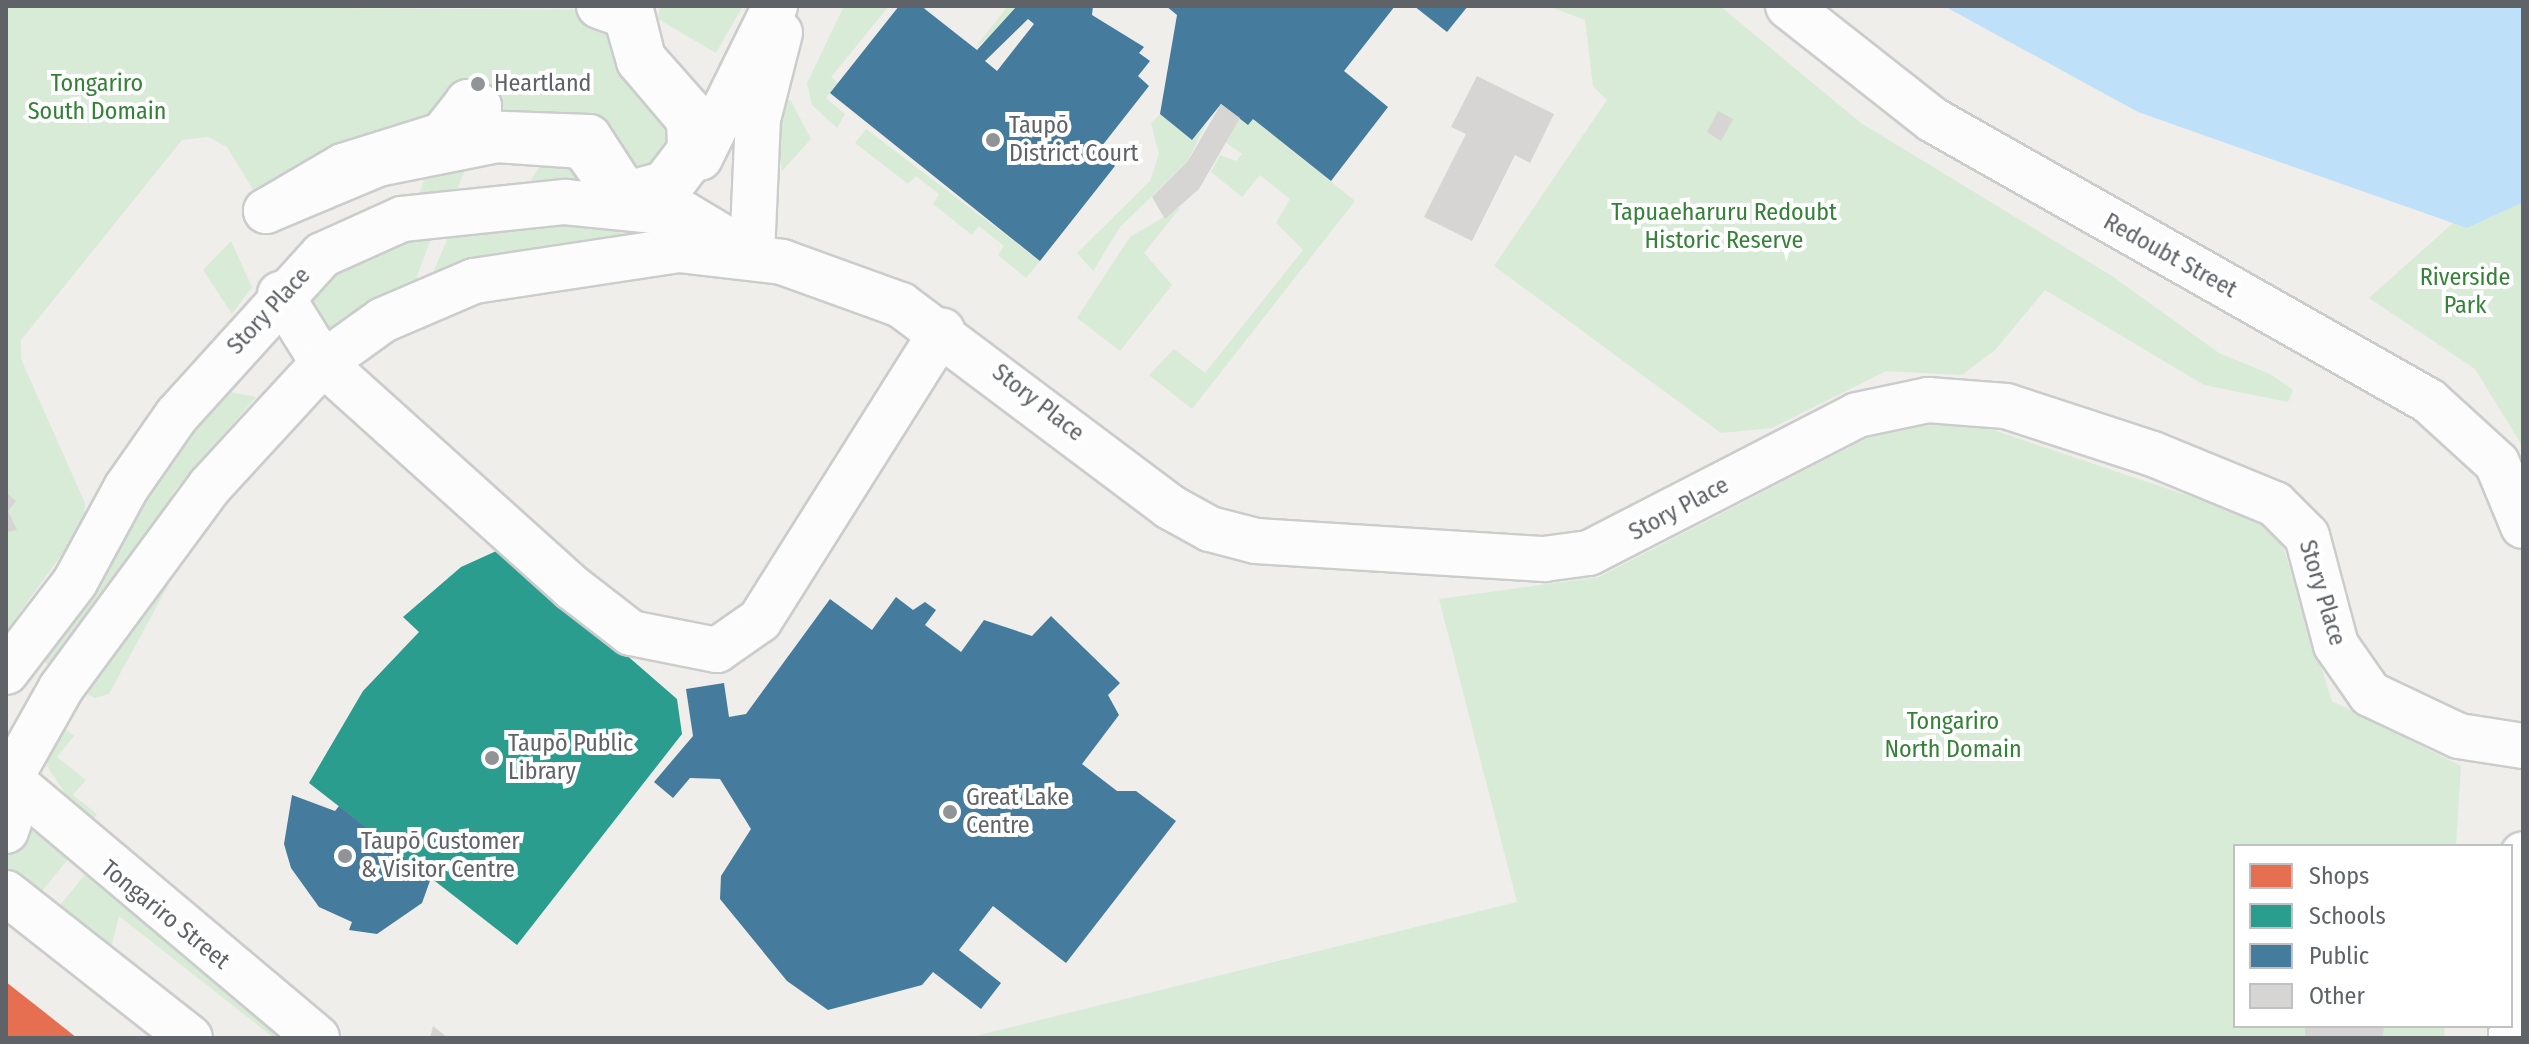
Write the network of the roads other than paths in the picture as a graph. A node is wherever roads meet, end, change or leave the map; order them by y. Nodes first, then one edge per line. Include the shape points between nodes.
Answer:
1 (599, 6) edge
2 (614, 6) edge
3 (775, 6) edge
4 (790, 6) edge
5 (1788, 6) edge
6 (682, 232) junction
7 (752, 255) junction
8 (280, 294) junction
9 (942, 331) junction
10 (323, 363) junction
11 (2523, 526) edge
12 (6, 672) edge
13 (2523, 746) edge
14 (13, 769) edge
15 (6, 831) edge
16 (2523, 854) edge
17 (6, 893) edge
18 (2513, 1007) edge
19 (190, 1038) edge
20 (317, 1038) edge

1 - 2 street via 626,16 639,61 689,120 690,150 664,184 626,194 589,137 478,133 479,106 468,102 442,135 343,166 266,211 378,164 497,140 583,146 621,200 667,191 695,154 696,118 643,58 631,10
3 - 6 street via 720,108
4 - 7 street via 764,84
5 - 11 street, Redoubt Street via 1933,120 2429,401 2497,463
6 - 7 street, Story Place
6 - 8 street, Story Place via 565,202 402,219 322,255
6 - 10 street, Story Place via 474,281 383,320
7 - 9 street, Story Place via 868,289
8 - 10 street
8 - 12 street, Story Place via 177,415 126,488 75,582
9 - 10 street via 760,620 717,650 631,633
9 - 13 street, Story Place via 1193,520 1234,537 1311,546 1544,559 1589,553 1857,415 1928,400 2006,406 2275,504 2307,536 2336,645 2370,694 2459,736
10 - 14 street, Story Place via 210,486 61,688
14 - 15 street, Story Place
14 - 20 street, Tongariro Street
16 - 18 street
17 - 19 street

